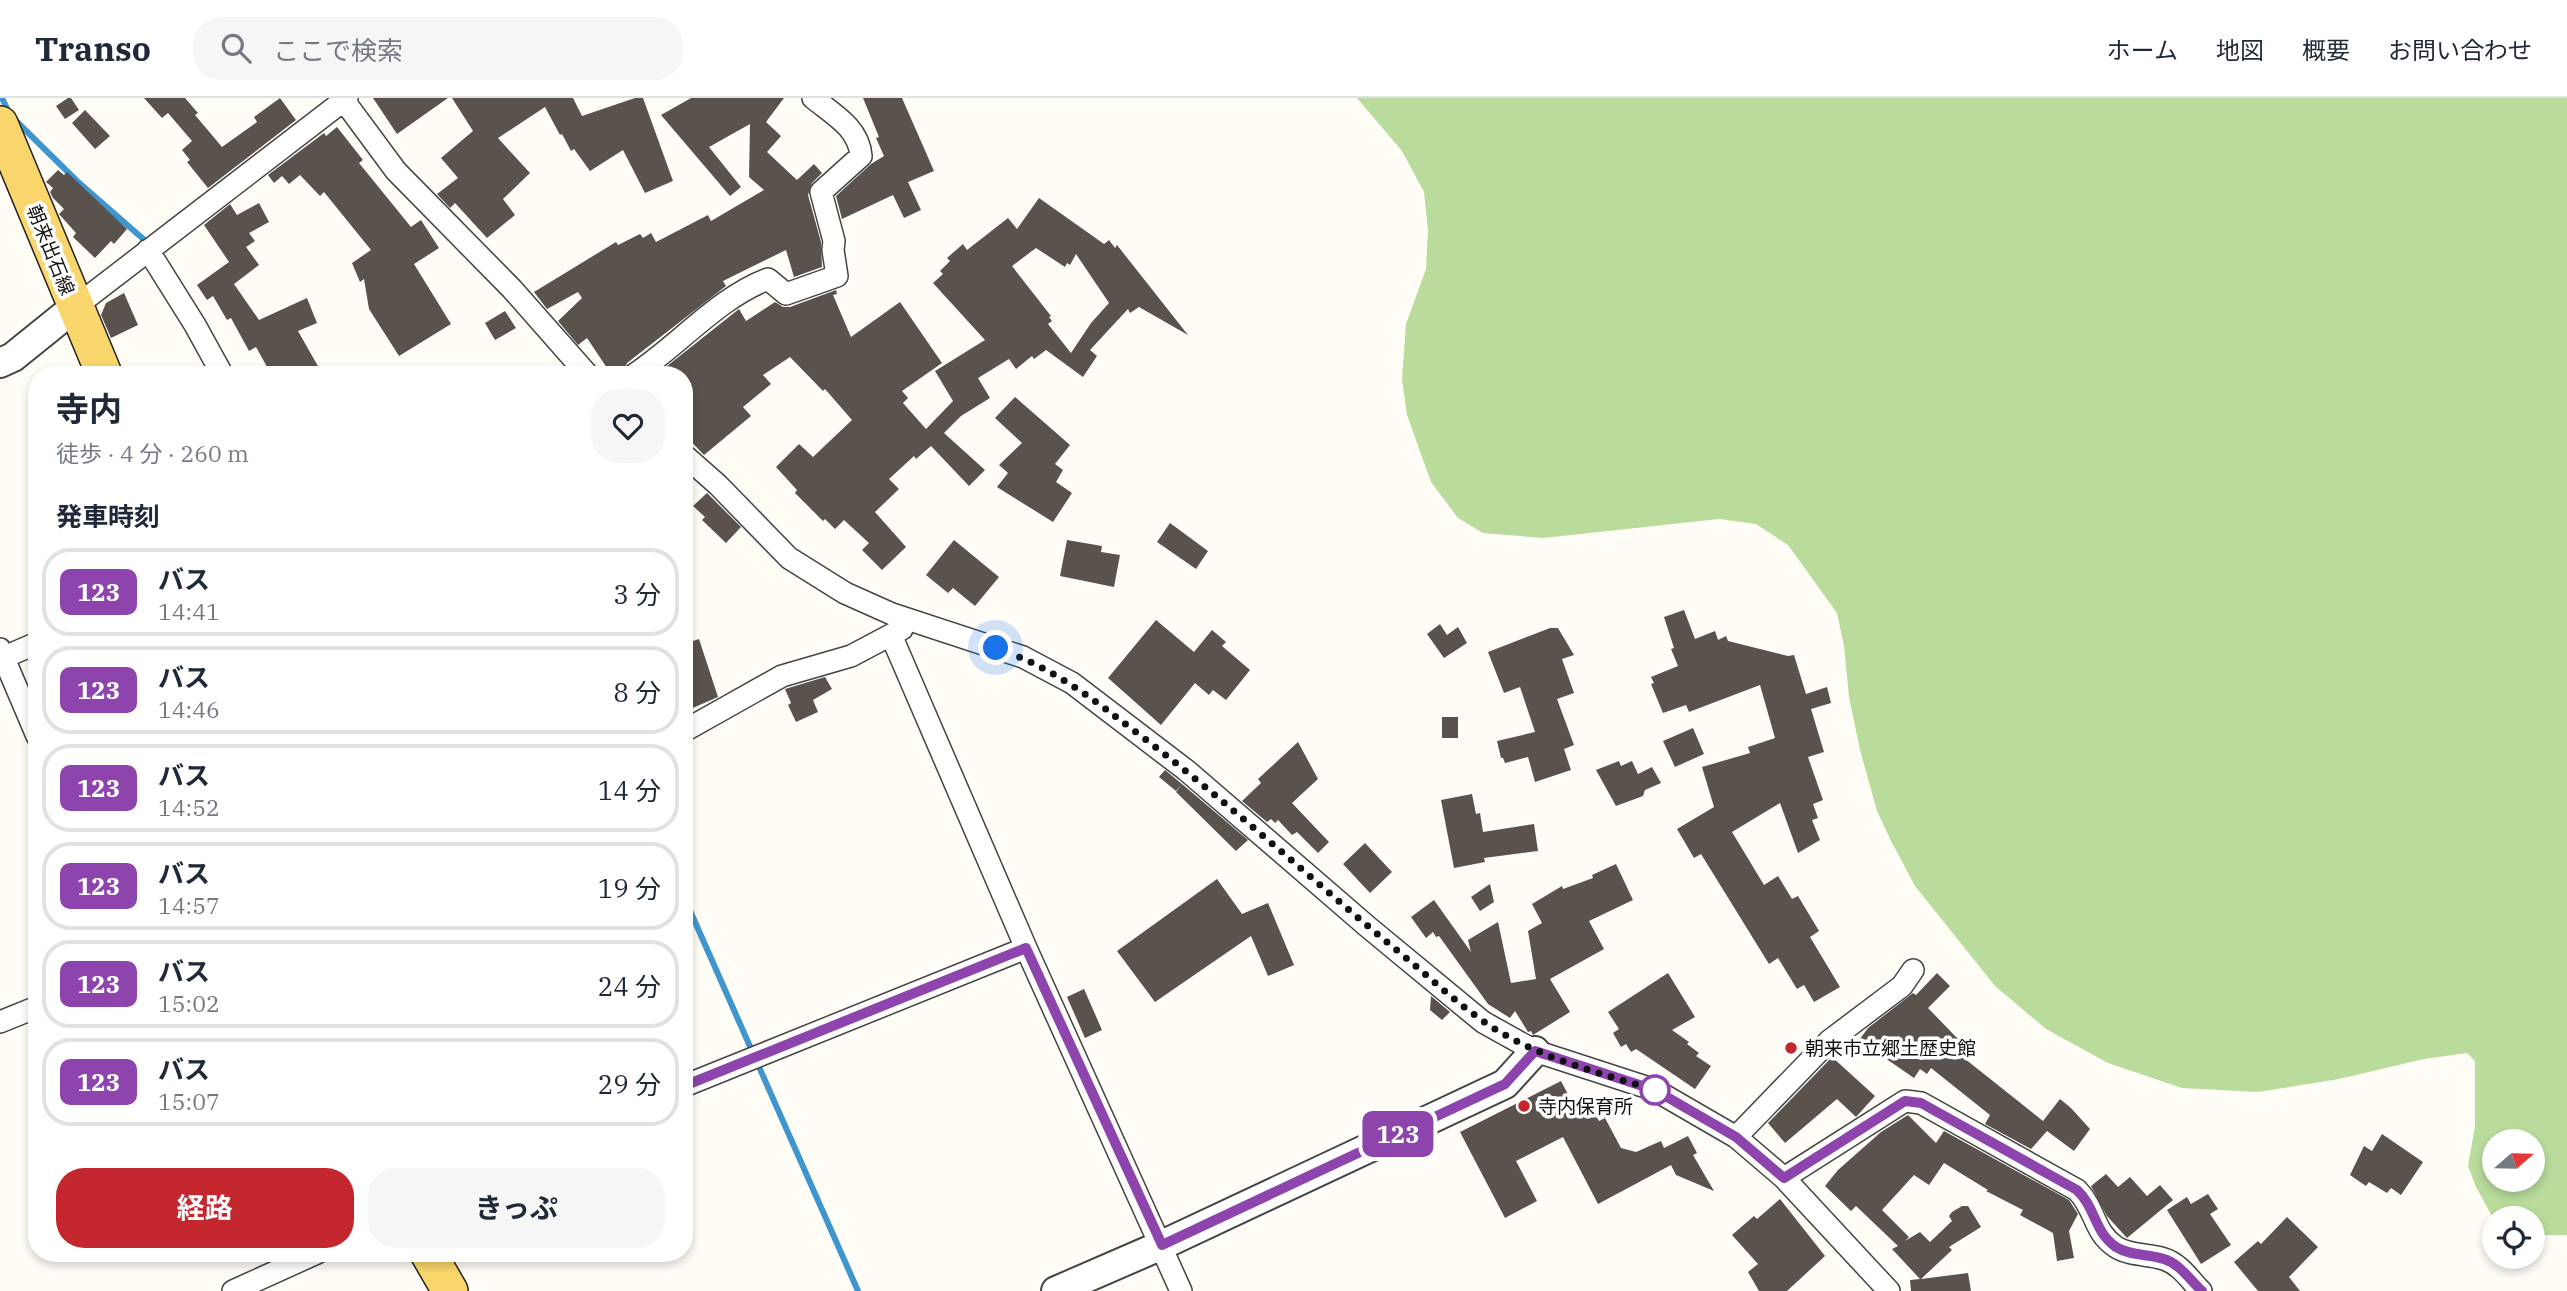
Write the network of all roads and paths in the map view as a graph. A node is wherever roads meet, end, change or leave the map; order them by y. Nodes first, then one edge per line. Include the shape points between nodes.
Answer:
1 (813, 98) edge
2 (344, 99) edge
3 (0, 124) edge
4 (148, 250) junction
5 (75, 307) junction
6 (0, 363) edge
7 (101, 366) edge
8 (218, 366) edge
9 (580, 366) edge
10 (648, 366) edge
11 (693, 463) edge
12 (917, 622) junction
13 (891, 635) junction
14 (28, 646) edge
15 (1, 655) edge
16 (28, 716) edge
17 (693, 726) edge
18 (1026, 948) junction
19 (1913, 970) dead end
20 (28, 1011) edge
21 (0, 1022) edge
22 (1535, 1051) junction
23 (693, 1082) edge
24 (1736, 1137) junction
25 (1784, 1178) junction
26 (1162, 1245) junction
27 (297, 1262) edge
28 (433, 1262) edge
29 (233, 1291) edge
30 (450, 1291) edge
31 (1056, 1291) edge
32 (1181, 1291) edge
33 (1889, 1291) edge
34 (2202, 1291) edge

1 - 10 street via 853,130 861,148 862,156 821,192 837,276 786,294 768,279 746,288
2 - 4 street
2 - 9 street via 396,171
3 - 5 main road, 朝来出石線
4 - 5 street
4 - 8 street
5 - 6 street
5 - 7 main road, 朝来出石線
11 - 12 street via 789,558 845,593
12 - 13 street
12 - 22 street via 1023,657 1072,683 1186,770 1483,1022
13 - 17 street via 851,656 782,676
13 - 18 street
14 - 15 street
15 - 16 street
18 - 23 street
18 - 26 street
19 - 24 street via 1902,986 1829,1041
20 - 21 street
22 - 24 street via 1655,1090
22 - 26 street via 1505,1084
24 - 25 street
25 - 33 street
25 - 34 street via 1905,1101 1921,1103 2077,1190 2088,1200 2102,1236 2119,1249 2178,1266
26 - 31 street
26 - 32 street
27 - 29 street
28 - 30 main road

